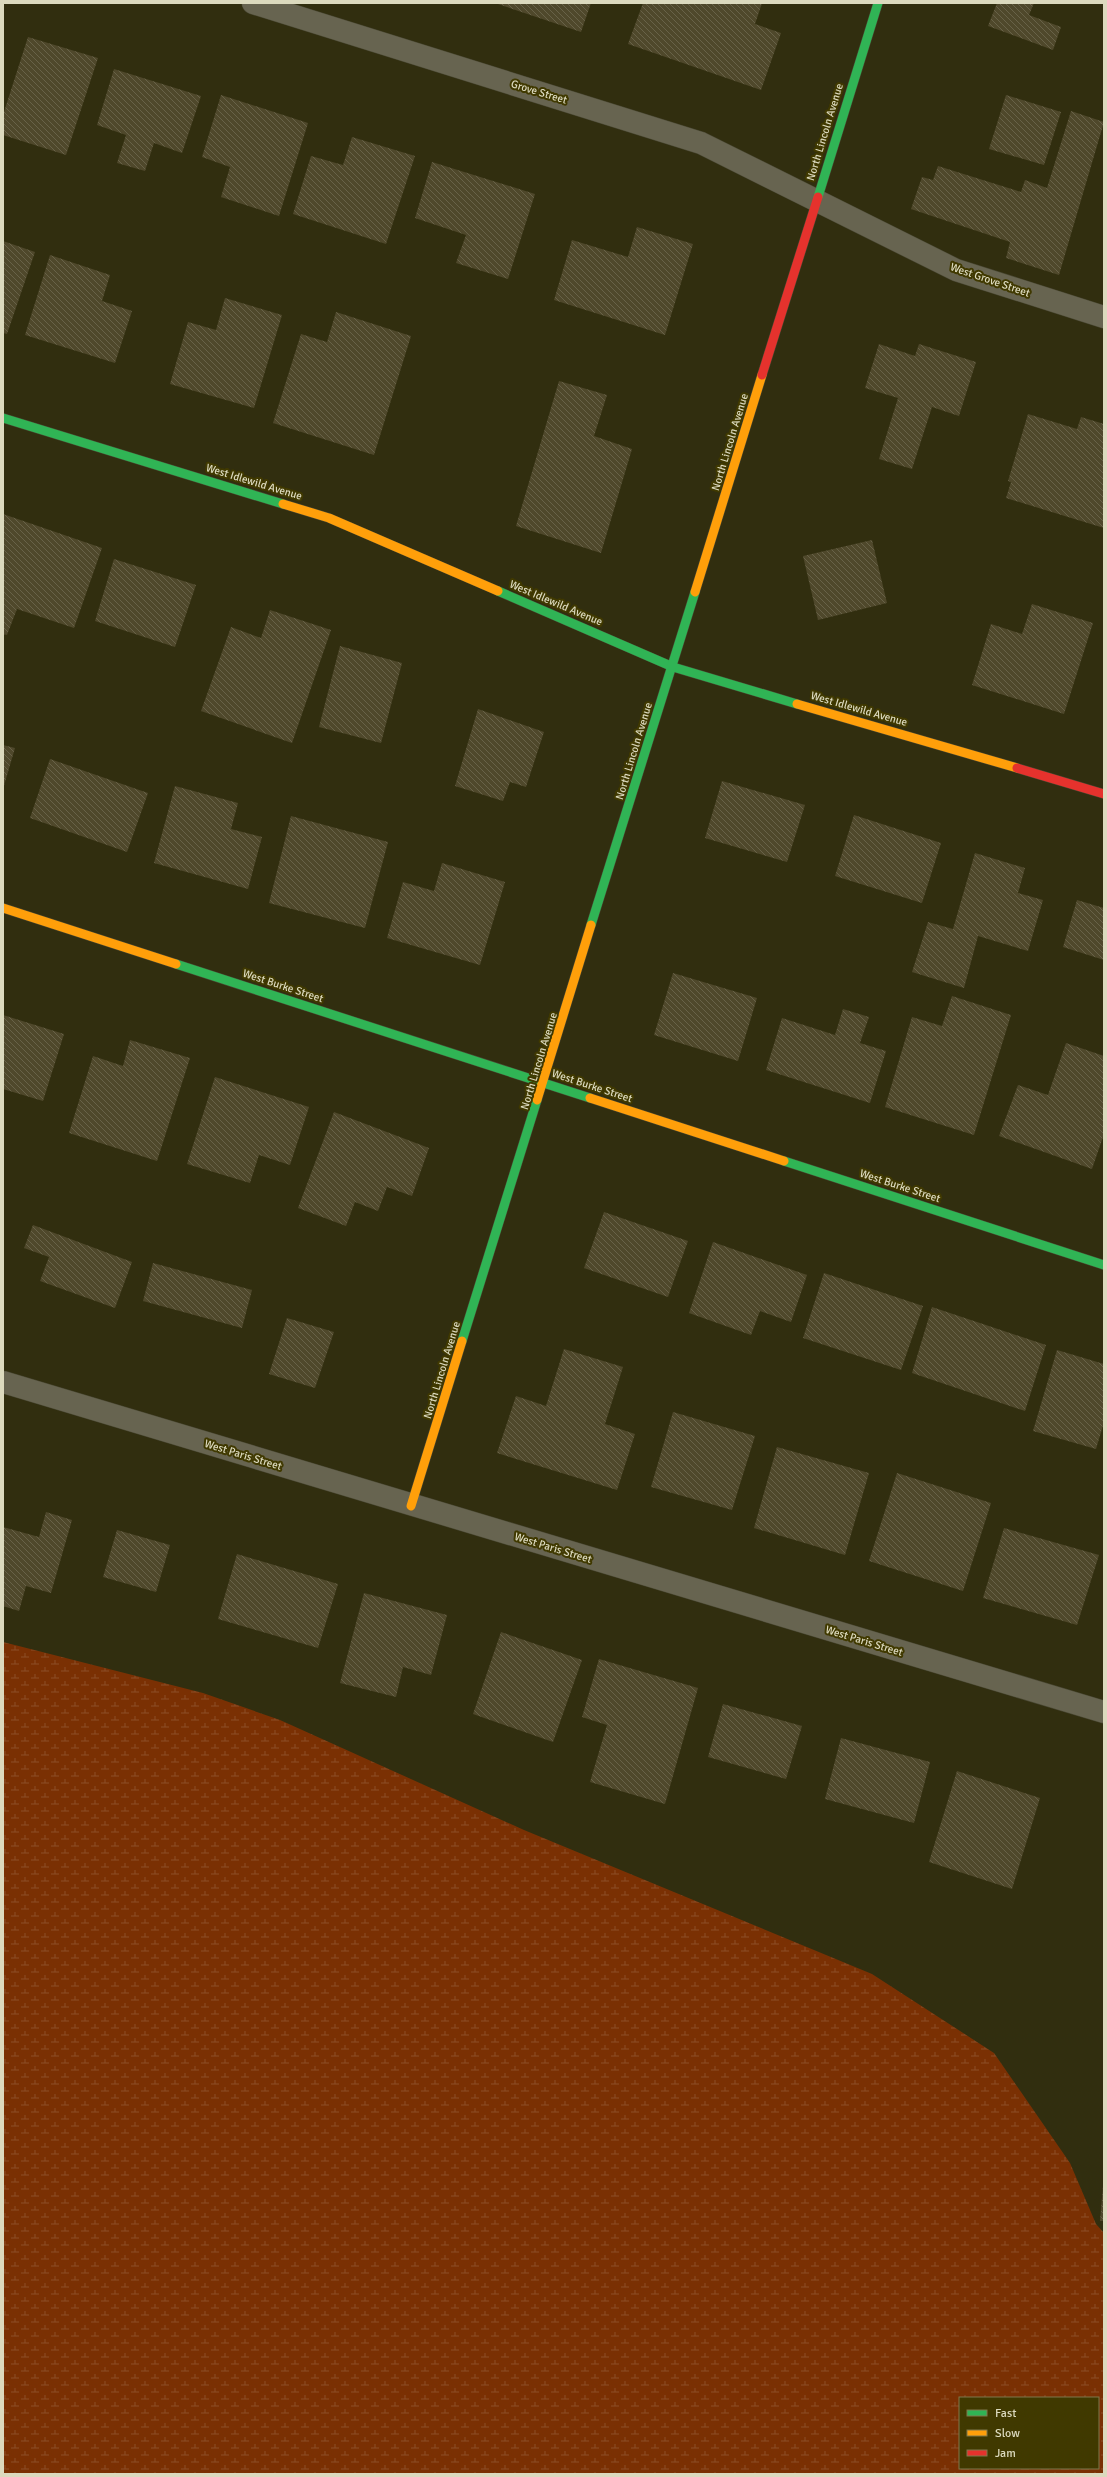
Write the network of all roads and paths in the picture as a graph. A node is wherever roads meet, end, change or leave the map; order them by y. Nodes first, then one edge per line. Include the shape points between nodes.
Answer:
1 (252, 3) edge
2 (878, 3) edge
3 (816, 201) junction
4 (1104, 317) edge
5 (3, 418) edge
6 (673, 667) junction
7 (1104, 794) edge
8 (3, 908) edge
9 (544, 1083) junction
10 (1104, 1265) edge
11 (3, 1382) edge
12 (412, 1506) junction
13 (1104, 1712) edge

1 - 3 street, Grove Street via 701,143
2 - 3 street, North Lincoln Avenue
3 - 4 street, West Grove Street via 956,270
3 - 6 street, North Lincoln Avenue
5 - 6 street, West Idlewild Avenue via 329,518
6 - 7 street, West Idlewild Avenue
6 - 9 street, North Lincoln Avenue
8 - 9 street, West Burke Street
9 - 10 street, West Burke Street
9 - 12 street, North Lincoln Avenue
11 - 12 street, West Paris Street
12 - 13 street, West Paris Street

